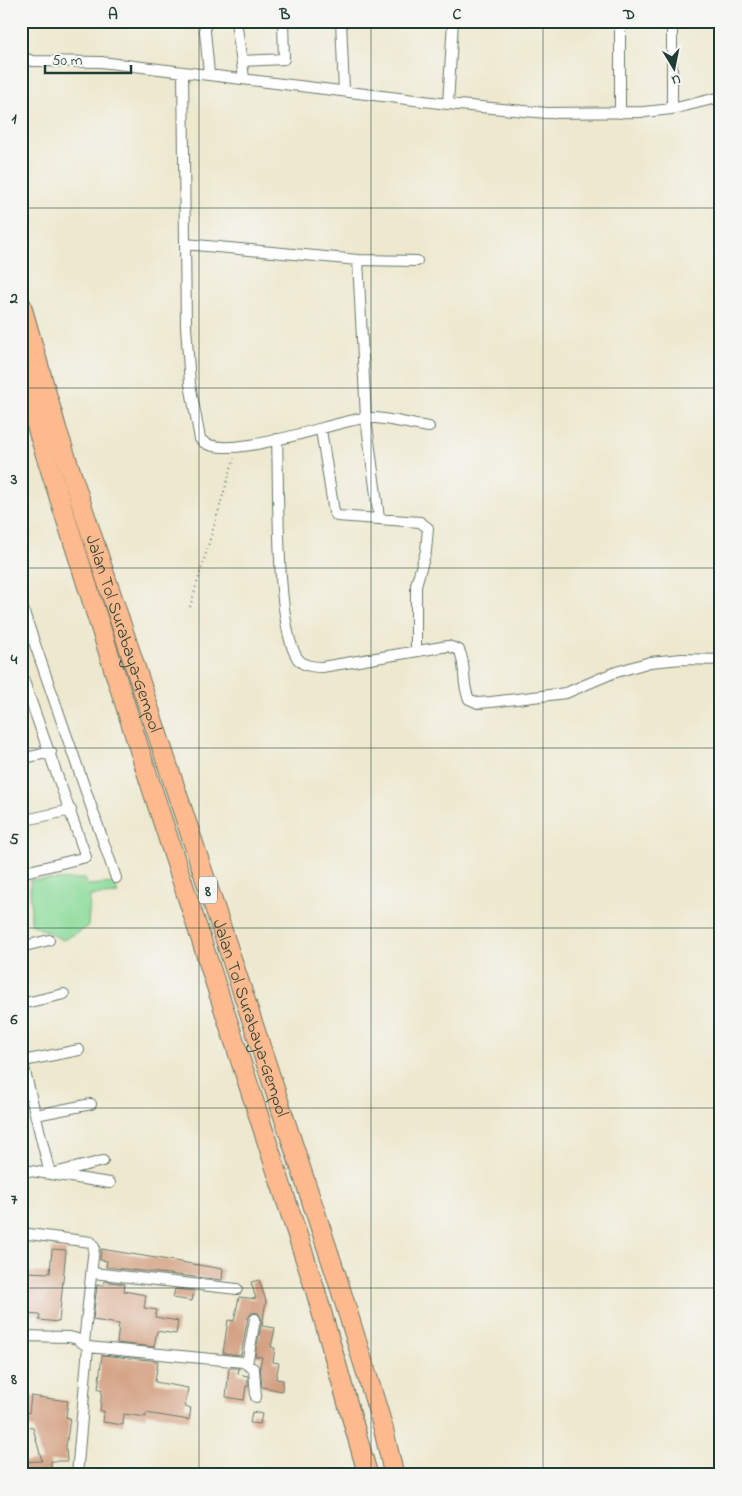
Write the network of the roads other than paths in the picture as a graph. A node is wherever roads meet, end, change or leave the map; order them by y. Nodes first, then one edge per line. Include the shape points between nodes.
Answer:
1 (204, 21) edge
2 (236, 21) edge
3 (283, 21) edge
4 (342, 21) edge
5 (454, 21) edge
6 (620, 21) edge
7 (672, 21) edge
8 (21, 57) edge
9 (242, 61) junction
10 (183, 72) junction
11 (209, 74) junction
12 (244, 78) junction
13 (344, 91) junction
14 (721, 97) edge
15 (448, 104) junction
16 (672, 109) junction
17 (620, 113) junction
18 (185, 244) junction
19 (358, 260) junction
20 (417, 261) dead end
21 (21, 304) edge
22 (21, 371) edge
23 (366, 418) junction
24 (429, 427) dead end
25 (321, 430) junction
26 (278, 439) junction
27 (379, 518) junction
28 (21, 604) edge
29 (416, 650) junction
30 (721, 660) edge
31 (21, 673) edge
32 (25, 691) edge
33 (51, 752) junction
34 (21, 759) edge
35 (70, 810) junction
36 (21, 821) edge
37 (21, 873) edge
38 (116, 878) dead end
39 (49, 940) dead end
40 (21, 947) edge
41 (64, 994) dead end
42 (21, 1004) edge
43 (79, 1050) dead end
44 (22, 1058) edge
45 (91, 1104) dead end
46 (36, 1116) junction
47 (103, 1161) dead end
48 (24, 1170) dead end
49 (50, 1174) junction
50 (110, 1183) dead end
51 (21, 1233) edge
52 (93, 1273) junction
53 (237, 1290) dead end
54 (255, 1319) dead end
55 (21, 1336) edge
56 (86, 1345) junction
57 (247, 1364) junction
58 (256, 1397) dead end
59 (77, 1475) edge
60 (368, 1475) edge
61 (394, 1475) edge

1 - 11 street
2 - 9 street
3 - 9 street via 284,59
4 - 13 street
5 - 15 street
6 - 17 street
7 - 16 street
8 - 10 street via 32,61 101,62
9 - 12 street
10 - 11 street
10 - 18 street
11 - 12 street
12 - 13 street
13 - 15 street
14 - 16 street
15 - 17 street via 547,113
16 - 17 street
18 - 19 street
18 - 26 street via 188,355 197,431 203,444 211,447 237,446
19 - 20 street
19 - 23 street
21 - 61 highway, Jalan Tol Surabaya–Gempol / 8 via 57,430 338,1281 383,1427
22 - 60 highway, Jalan Tol Surabaya–Gempol / 8 via 119,687 315,1289
23 - 24 street
23 - 25 street
23 - 27 street
25 - 26 street
25 - 27 street via 335,514 340,518
26 - 29 street via 282,591 286,622 298,660 322,667
27 - 29 street via 420,522 428,528 426,551 416,585
28 - 38 street
29 - 30 street via 448,646 459,650 465,692 471,701 478,702 566,692 650,662
31 - 32 street
32 - 33 street
33 - 34 street
33 - 35 street
35 - 36 street
35 - 37 street via 86,857
39 - 40 street
41 - 42 street
43 - 44 street
44 - 46 street
45 - 46 street
46 - 49 street
47 - 49 street
48 - 49 street
49 - 50 street
51 - 52 street via 91,1242 94,1247
52 - 53 street
52 - 56 street
54 - 57 street
55 - 56 street via 70,1337
56 - 57 street
56 - 59 street
57 - 58 street via 254,1370

